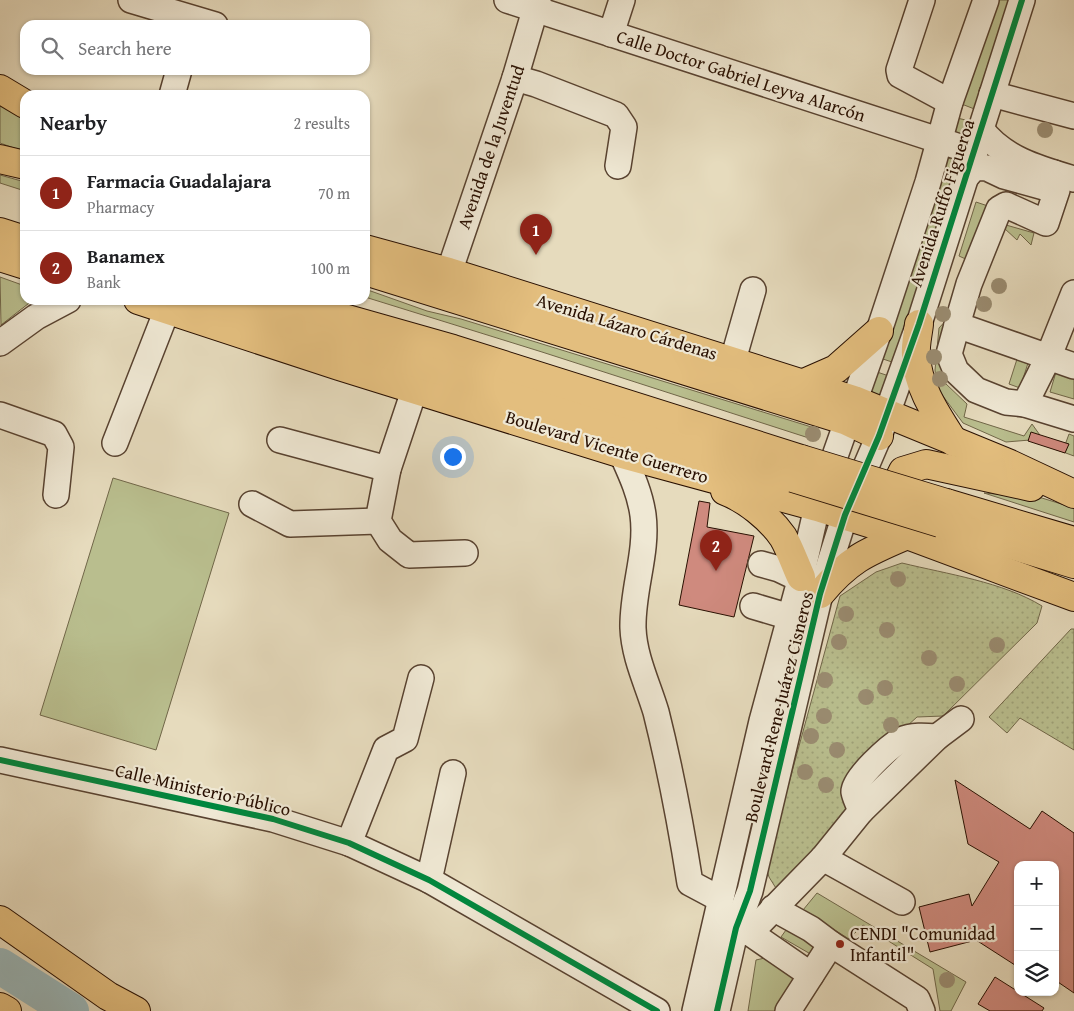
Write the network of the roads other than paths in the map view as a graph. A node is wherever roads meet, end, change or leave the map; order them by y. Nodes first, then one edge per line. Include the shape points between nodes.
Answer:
1 (131, 0) edge
2 (507, 0) edge
3 (622, 0) edge
4 (922, 0) edge
5 (986, 0) edge
6 (1022, 0) edge
7 (537, 4) edge
8 (192, 20) edge
9 (611, 34) junction
10 (178, 75) edge
11 (515, 78) junction
12 (0, 89) edge
13 (173, 90) edge
14 (992, 94) junction
15 (20, 101) edge
16 (950, 102) junction
17 (1074, 116) edge
18 (978, 140) junction
19 (939, 141) junction
20 (0, 159) edge
21 (20, 165) edge
22 (618, 166) dead end
23 (966, 177) junction
24 (1060, 180) edge
25 (0, 215) edge
26 (20, 221) edge
27 (0, 232) edge
28 (20, 238) edge
29 (370, 250) edge
30 (0, 257) edge
31 (20, 263) edge
32 (370, 271) edge
33 (445, 283) junction
34 (753, 290) dead end
35 (1074, 293) edge
36 (59, 305) edge
37 (152, 305) edge
38 (226, 305) edge
39 (298, 305) edge
40 (167, 310) junction
41 (919, 324) junction
42 (957, 326) junction
43 (878, 331) junction
44 (0, 343) edge
45 (1048, 358) junction
46 (733, 360) junction
47 (1074, 366) edge
48 (804, 383) junction
49 (415, 388) junction
50 (1024, 404) junction
51 (850, 410) junction
52 (0, 415) edge
53 (1074, 419) edge
54 (883, 425) junction
55 (280, 440) dead end
56 (954, 442) junction
57 (115, 443) dead end
58 (622, 454) junction
59 (797, 468) junction
60 (388, 469) junction
61 (698, 475) junction
62 (56, 495) dead end
63 (1074, 496) edge
64 (252, 504) dead end
65 (816, 507) junction
66 (943, 513) junction
67 (845, 515) junction
68 (378, 521) junction
69 (899, 533) junction
70 (1074, 542) edge
71 (465, 553) dead end
72 (761, 564) dead end
73 (1074, 564) edge
74 (807, 583) junction
75 (1074, 597) edge
76 (753, 606) dead end
77 (790, 617) junction
78 (421, 678) dead end
79 (961, 719) dead end
80 (0, 760) edge
81 (453, 773) dead end
82 (349, 843) junction
83 (823, 858) junction
84 (429, 880) junction
85 (720, 899) junction
86 (902, 902) dead end
87 (773, 908) junction
88 (0, 920) edge
89 (743, 931) junction
90 (828, 941) junction
91 (807, 973) junction
92 (0, 1007) edge
93 (7, 1011) edge
94 (136, 1011) edge
95 (657, 1011) edge
96 (696, 1011) edge
97 (717, 1011) edge
98 (788, 1011) edge
99 (922, 1011) edge

1 - 8 street
2 - 7 street, Calle Doctor Gabriel Leyva Alarcón
3 - 9 street
4 - 16 street via 900,75
5 - 16 street, Avenida Ruffo Figueroa
6 - 14 street, Avenida Ruffo Figueroa
7 - 9 street, Calle Doctor Gabriel Leyva Alarcón
7 - 11 street, Avenida de la Juventud
9 - 19 street, Calle Doctor Gabriel Leyva Alarcón
10 - 13 street
11 - 22 street via 622,120 624,127
11 - 33 street, Avenida de la Juventud
12 - 15 main road
14 - 17 street
14 - 18 street, Avenida Ruffo Figueroa
16 - 19 street, Avenida Ruffo Figueroa
18 - 19 street, Calle Doctor Gabriel Leyva Alarcón
18 - 23 street, Avenida Ruffo Figueroa
18 - 24 street via 989,140
19 - 43 street, Avenida Ruffo Figueroa
20 - 21 main road
23 - 24 street via 974,167 987,168 1004,176
23 - 41 street, Avenida Ruffo Figueroa
24 - 42 street via 1046,223 1006,205 999,209 969,284
25 - 26 main road
27 - 28 main road
29 - 33 main road, Avenida Lázaro Cárdenas
30 - 31 main road
32 - 33 main road, Avenida Lázaro Cárdenas
33 - 46 main road, Avenida Lázaro Cárdenas
33 - 51 main road, Avenida Lázaro Cárdenas
34 - 46 street
35 - 45 street
36 - 44 street
37 - 40 main road, Boulevard Vicente Guerrero
38 - 59 main road, Boulevard Vicente Guerrero
39 - 59 main road, Boulevard Vicente Guerrero via 453,349
40 - 49 main road, Boulevard Vicente Guerrero
40 - 57 street
41 - 54 street, Avenida Ruffo Figueroa
41 - 56 main road via 916,354 920,378 928,400
42 - 45 street
42 - 50 street via 949,354 956,371 976,390 1006,402
43 - 48 main road via 836,369
43 - 51 street, Avenida Ruffo Figueroa
45 - 47 street
45 - 50 street
46 - 48 main road, Avenida Lázaro Cárdenas
48 - 51 main road, Avenida Lázaro Cárdenas
49 - 58 main road, Boulevard Vicente Guerrero
49 - 60 street
50 - 53 street
51 - 54 main road, Avenida Lázaro Cárdenas
51 - 65 street, Boulevard Rene Juárez Cisneros
52 - 62 street via 54,434 61,447
54 - 56 main road
54 - 67 street, Boulevard Rene Juárez Cisneros
55 - 60 street
56 - 63 main road via 1010,464
58 - 61 main road, Boulevard Vicente Guerrero
58 - 85 street via 638,489 643,516 633,628 639,660 656,712 690,883
59 - 66 main road, Boulevard Vicente Guerrero, bridge
60 - 68 street
61 - 65 main road, Boulevard Vicente Guerrero
61 - 74 main road via 727,499 738,496 767,520 783,537
63 - 69 main road via 926,464 916,466 903,471 884,511 884,516
64 - 68 street via 290,524
65 - 67 main road, Boulevard Vicente Guerrero
65 - 74 street, Boulevard Rene Juárez Cisneros
66 - 70 main road, Boulevard Vicente Guerrero
66 - 73 main road, Boulevard Vicente Guerrero
67 - 69 main road, Boulevard Vicente Guerrero
67 - 74 street, Boulevard Rene Juárez Cisneros
68 - 71 street via 390,540 409,555
69 - 74 main road via 864,553 837,574
69 - 75 main road, Boulevard Vicente Guerrero
72 - 74 street
74 - 77 street, Boulevard Rene Juárez Cisneros
74 - 89 street, Boulevard Rene Juárez Cisneros
76 - 77 street
77 - 85 street, Boulevard Rene Juárez Cisneros
78 - 82 street via 405,738 386,749
79 - 83 street via 937,736 860,811
80 - 82 street, Calle Ministerio Público via 274,819
81 - 84 street
82 - 84 street, Calle Ministerio Público
83 - 86 street
83 - 87 street
84 - 95 street, Calle Ministerio Público
85 - 96 street, Boulevard Rene Juárez Cisneros
87 - 89 street
87 - 90 street
88 - 94 main road via 108,996
89 - 91 street
89 - 97 street, Boulevard Rene Juárez Cisneros
90 - 91 street
90 - 99 street via 917,999
91 - 98 street
92 - 93 main road

